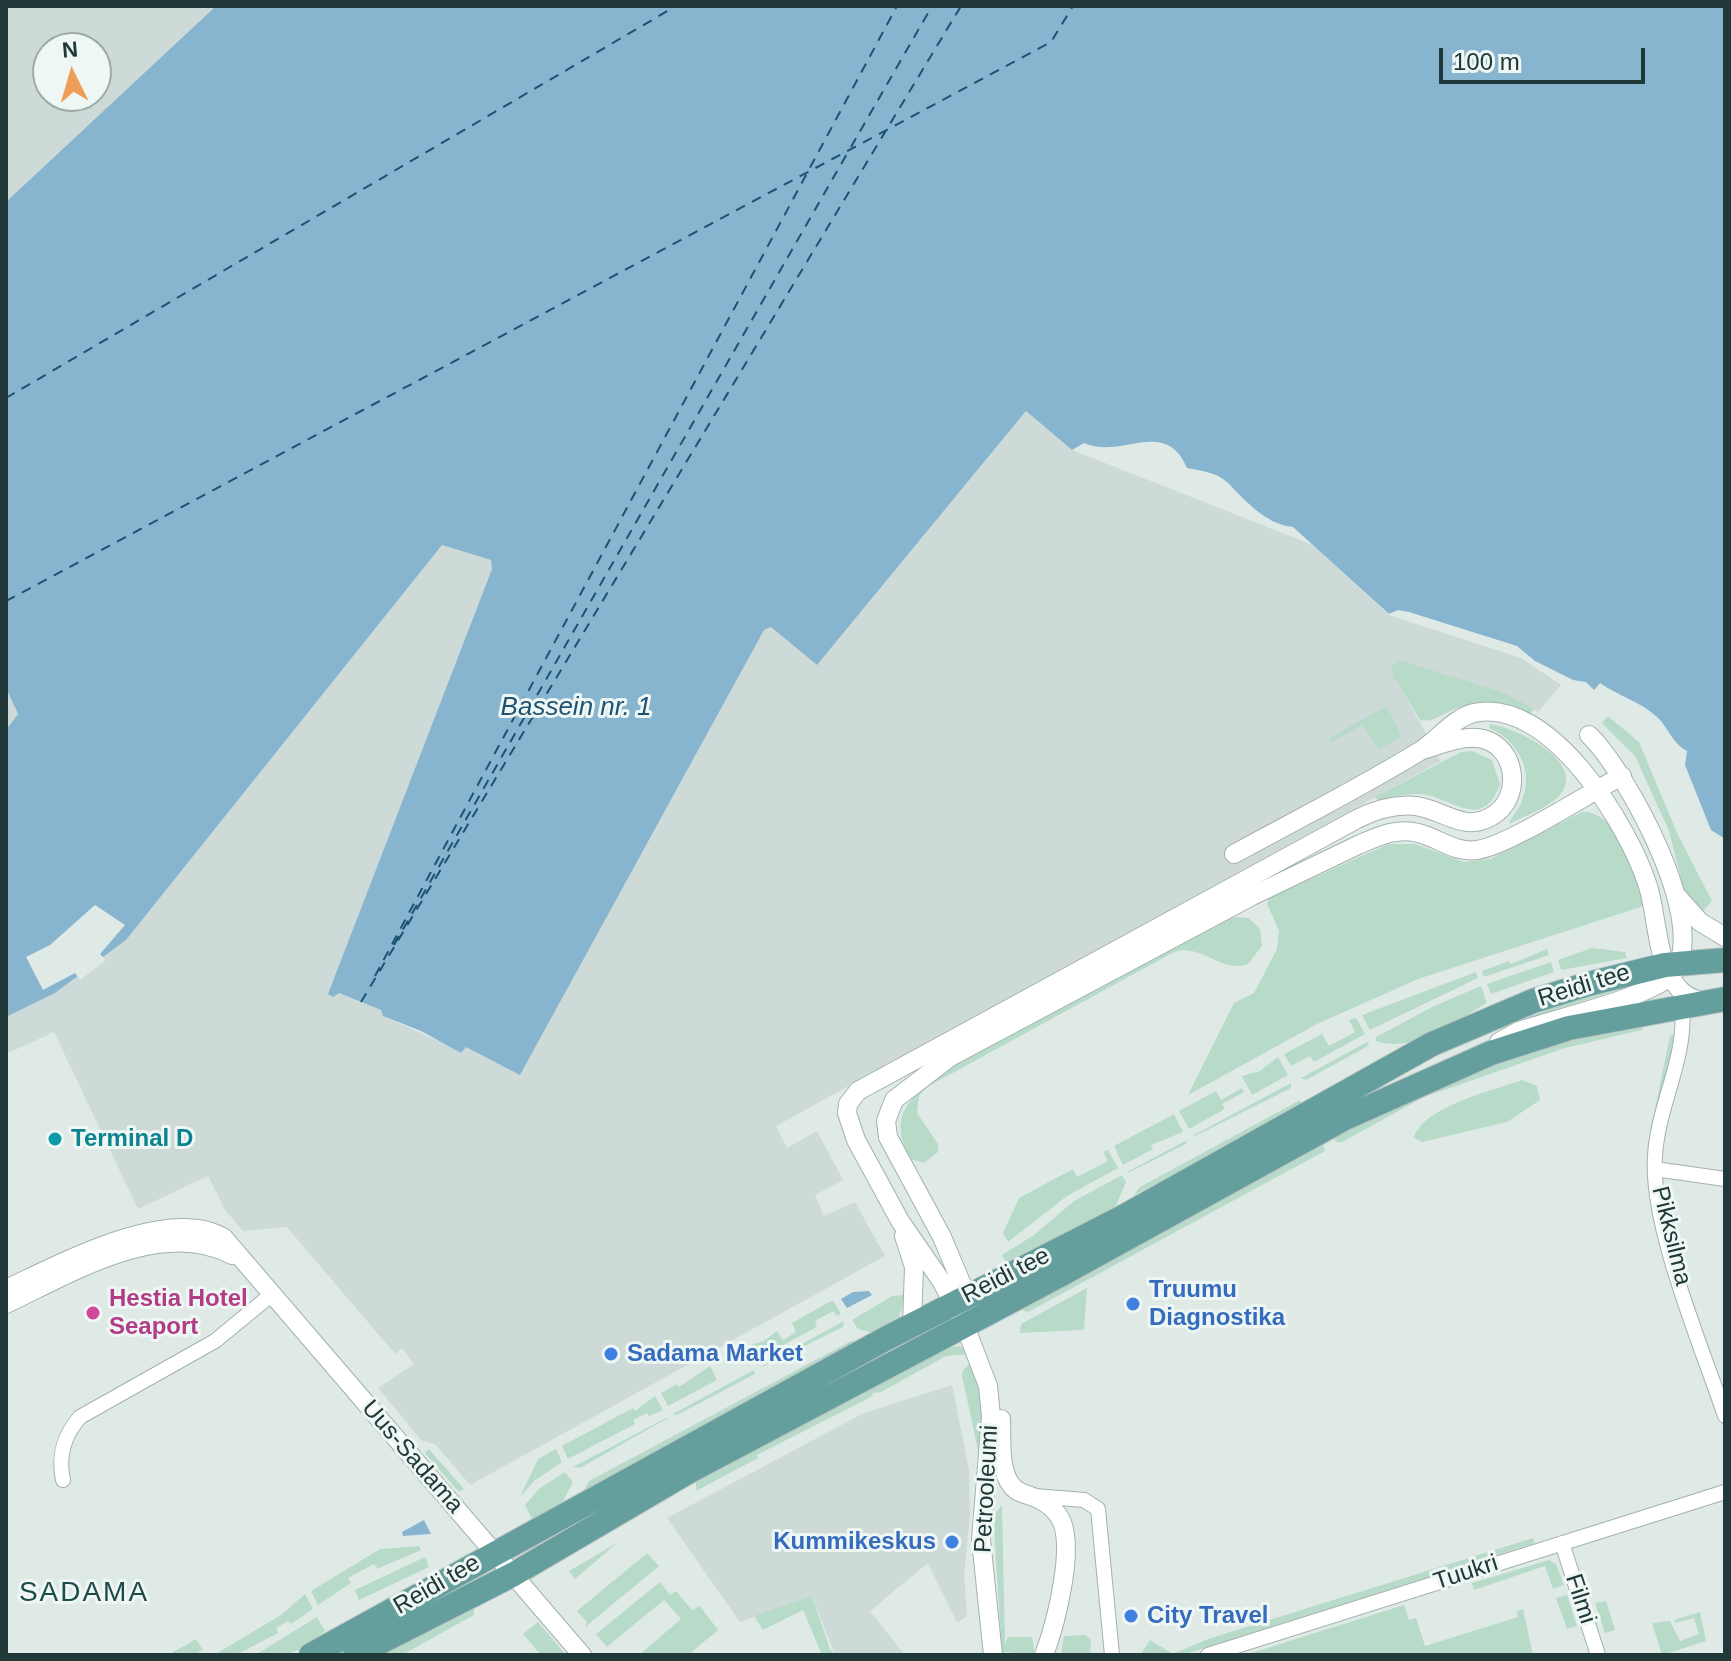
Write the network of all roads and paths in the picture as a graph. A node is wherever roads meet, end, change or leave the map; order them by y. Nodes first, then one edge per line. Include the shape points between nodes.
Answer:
1 (1589, 736) dead end
2 (1422, 750) junction
3 (1617, 769) junction
4 (1597, 789) junction
5 (1234, 854) dead end
6 (1253, 875) junction
7 (1674, 893) junction
8 (1252, 896) junction
9 (1725, 937) edge
10 (1717, 961) edge
11 (1672, 968) junction
12 (1698, 1000) edge
13 (1426, 1080) junction
14 (1655, 1169) junction
15 (1725, 1179) edge
16 (900, 1221) junction
17 (71, 1259) junction
18 (241, 1260) junction
19 (59, 1280) junction
20 (6, 1289) edge
21 (271, 1295) junction
22 (960, 1300) junction
23 (6, 1304) edge
24 (971, 1323) junction
25 (912, 1325) junction
26 (1725, 1416) edge
27 (63, 1480) dead end
28 (1027, 1494) junction
29 (1723, 1498) edge
30 (984, 1512) junction
31 (1562, 1543) junction
32 (494, 1552) junction
33 (514, 1574) junction
34 (992, 1654) edge
35 (311, 1655) edge
36 (355, 1655) edge
37 (582, 1655) edge
38 (1044, 1655) edge
39 (1112, 1655) edge
40 (1208, 1655) edge
41 (1598, 1655) edge

1 - 3 street
2 - 4 street via 1465,716 1500,713 1540,733
2 - 5 street
2 - 6 street via 1471,738 1494,744 1511,770 1507,801 1496,814 1473,823 1419,807 1379,810
3 - 4 street
3 - 7 street via 1655,841
4 - 8 street via 1494,845 1460,849 1420,833 1392,832
4 - 11 street via 1643,872
6 - 8 street
6 - 16 street via 852,1096 849,1123
7 - 9 street via 1700,922
7 - 11 street via 1683,940
8 - 22 street via 950,1057 894,1100 886,1121 888,1137 942,1237
10 - 11 main road, Reidi tee
10 - 12 street via 1690,977
11 - 12 street
11 - 13 street via 1650,989 1519,1031
11 - 22 main road, Reidi tee via 1574,988 1465,1028 1123,1217
12 - 13 main road, Reidi tee via 1569,1028
12 - 14 street, Pikksilma via 1656,1146
13 - 24 main road, Reidi tee via 1322,1129
14 - 15 street
14 - 26 street, Pikksilma via 1668,1243
16 - 22 street
16 - 25 street via 914,1267
17 - 18 street, Uus-Sadama via 129,1239 186,1228 214,1232
17 - 19 street
17 - 20 street, Uus-Sadama
18 - 19 street, Uus-Sadama via 201,1243 155,1246 92,1264
18 - 21 street, Uus-Sadama
19 - 23 street, Uus-Sadama
21 - 27 street via 215,1341 80,1417 64,1446
21 - 32 street, Uus-Sadama
22 - 24 street
22 - 25 main road, Reidi tee
24 - 28 street, Petrooleumi via 997,1377 1005,1473
24 - 30 street, Petrooleumi via 990,1400
24 - 33 main road, Reidi tee via 688,1472
25 - 32 main road, Reidi tee
28 - 30 street via 998,1500
28 - 38 street via 1058,1514 1065,1531 1060,1594
28 - 39 street, Petrooleumi via 1084,1500 1098,1509
29 - 31 street, Tuukri
30 - 34 street, Petrooleumi via 983,1574
31 - 40 street, Tuukri
31 - 41 street, Filmi
32 - 33 street, Uus-Sadama
32 - 35 main road, Reidi tee
33 - 36 main road, Reidi tee
33 - 37 street, Uus-Sadama

